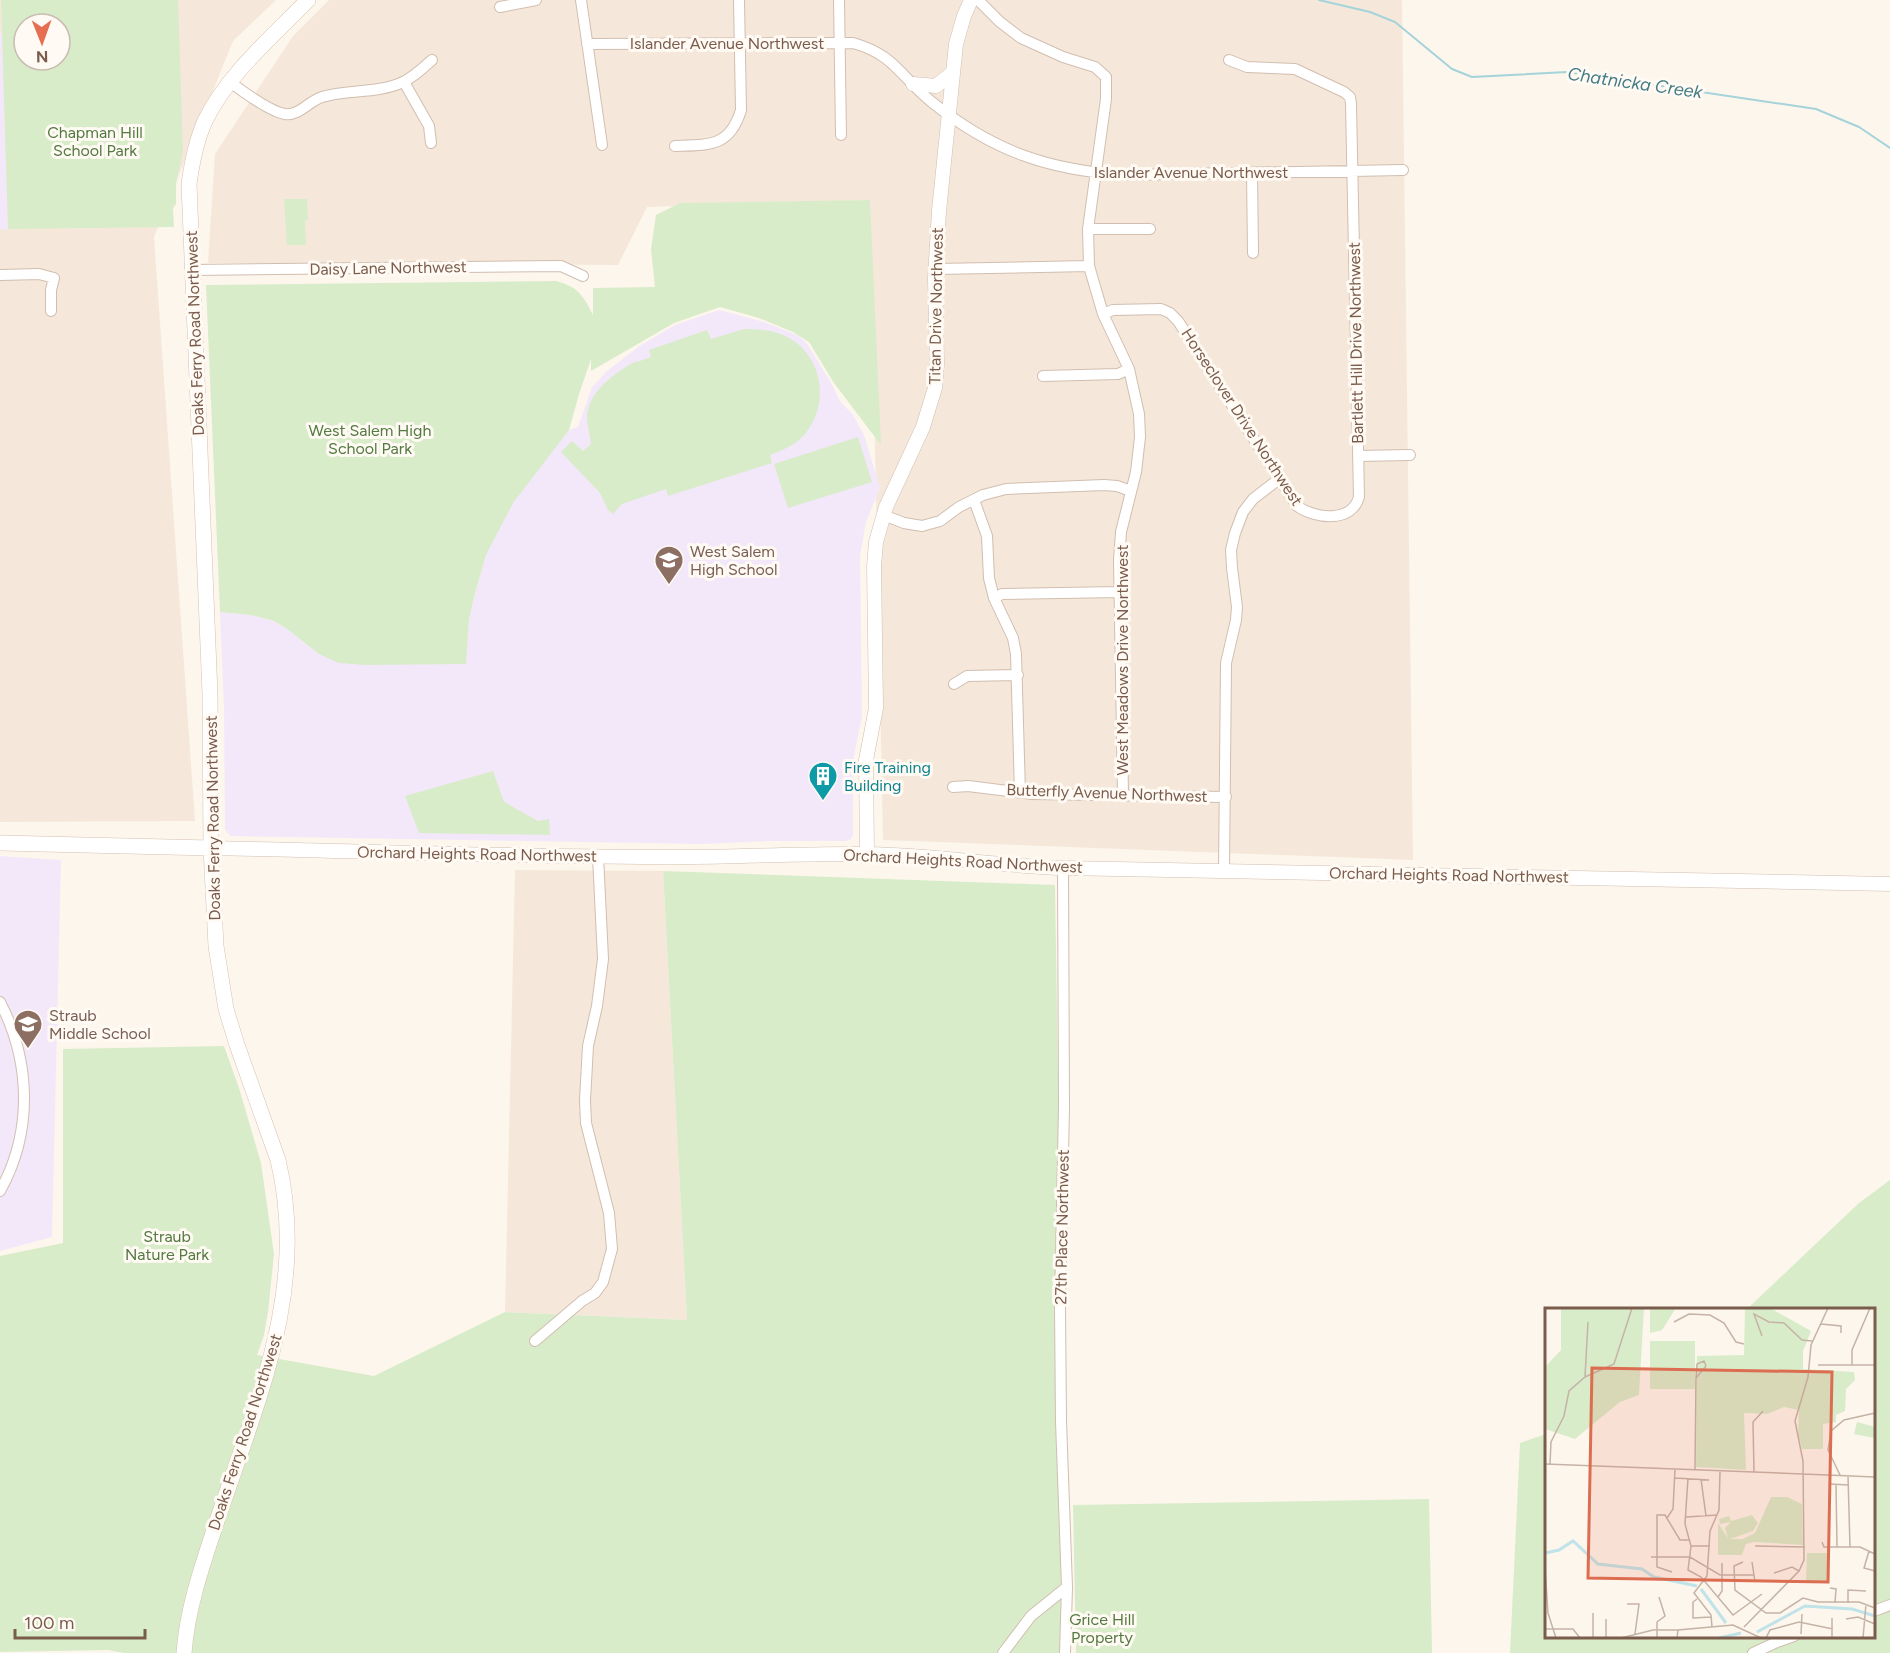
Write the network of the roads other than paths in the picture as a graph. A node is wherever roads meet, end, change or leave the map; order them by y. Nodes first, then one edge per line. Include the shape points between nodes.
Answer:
1 (308, 0) edge
2 (536, 0) edge
3 (581, 0) edge
4 (740, 0) edge
5 (839, 0) edge
6 (971, 0) edge
7 (978, 0) edge
8 (500, 7) dead end
9 (840, 42) junction
10 (740, 43) junction
11 (587, 44) junction
12 (432, 60) dead end
13 (1229, 60) dead end
14 (952, 73) junction
15 (230, 82) junction
16 (404, 82) junction
17 (913, 84) junction
18 (948, 114) junction
19 (841, 135) dead end
20 (431, 143) dead end
21 (602, 145) dead end
22 (675, 146) dead end
23 (1403, 170) dead end
24 (1352, 171) junction
25 (1252, 173) junction
26 (1095, 174) junction
27 (1088, 229) junction
28 (1150, 229) dead end
29 (1253, 253) dead end
30 (1089, 266) junction
31 (936, 268) junction
32 (192, 270) junction
33 (0, 275) edge
34 (583, 276) dead end
35 (51, 311) dead end
36 (1103, 314) junction
37 (1129, 369) junction
38 (1043, 376) dead end
39 (1410, 455) dead end
40 (1358, 456) junction
41 (1279, 479) junction
42 (1131, 491) junction
43 (974, 500) junction
44 (1350, 512) joint
45 (883, 515) junction
46 (1119, 592) junction
47 (994, 598) junction
48 (1018, 675) junction
49 (954, 684) dead end
50 (954, 787) dead end
51 (1020, 793) junction
52 (1123, 795) junction
53 (1226, 797) junction
54 (0, 843) edge
55 (211, 848) junction
56 (867, 854) junction
57 (598, 856) junction
58 (1063, 868) junction
59 (1224, 871) junction
60 (1890, 884) edge
61 (0, 1002) edge
62 (0, 1191) edge
63 (535, 1341) dead end
64 (1067, 1587) junction
65 (1890, 1605) edge
66 (1875, 1611) edge
67 (1788, 1638) edge
68 (184, 1653) edge
69 (1003, 1653) edge
70 (1065, 1653) edge
71 (1753, 1653) edge

1 - 15 main road, Doaks Ferry Road Northwest
2 - 8 street
3 - 11 street
4 - 10 street
5 - 9 street
6 - 14 street, Titan Drive Northwest via 959,30
7 - 26 street, West Meadows Drive Northwest via 1021,38 1095,67 1106,77
9 - 10 street, Islander Avenue Northwest
9 - 17 street, Islander Avenue Northwest via 880,53
9 - 19 street
10 - 11 street, Islander Avenue Northwest
10 - 22 street via 741,110 737,124 721,140
11 - 21 street
12 - 16 street
13 - 24 street, Bartlett Hill Drive Northwest via 1246,67 1295,69 1350,97
14 - 17 street via 936,86
14 - 18 street, Titan Drive Northwest
15 - 16 street via 252,98 288,115 319,98 378,90
15 - 32 main road, Doaks Ferry Road Northwest via 205,121 191,166
16 - 20 street via 429,126
17 - 18 street, Islander Avenue Northwest
18 - 26 street, Islander Avenue Northwest via 1011,152
18 - 31 street, Titan Drive Northwest
23 - 24 street, Islander Avenue Northwest
24 - 25 street, Islander Avenue Northwest
24 - 40 street, Bartlett Hill Drive Northwest
25 - 26 street, Islander Avenue Northwest
25 - 29 street
26 - 27 street, West Meadows Drive Northwest
27 - 28 street
27 - 30 street, West Meadows Drive Northwest
30 - 31 street
30 - 36 street, West Meadows Drive Northwest
31 - 45 street, Titan Drive Northwest via 935,388 923,427
32 - 34 street, Daisy Lane Northwest via 561,266
32 - 55 main road, Doaks Ferry Road Northwest via 210,694
33 - 35 street via 39,274 54,278
36 - 37 street, West Meadows Drive Northwest
36 - 41 street, Horseclover Drive Northwest via 1113,310 1161,309 1170,313
37 - 38 street via 1118,374
37 - 42 street, West Meadows Drive Northwest via 1136,393 1140,437
39 - 40 street
40 - 44 street, Bartlett Hill Drive Northwest via 1359,496
41 - 44 street, Horseclover Drive Northwest via 1297,506 1306,512
41 - 53 street via 1253,499 1235,532 1232,568 1237,607 1226,663
42 - 43 street via 1104,485 1020,487
42 - 46 street, West Meadows Drive Northwest via 1121,532
43 - 45 street via 939,521 922,526
43 - 47 street via 987,536
45 - 56 street, Titan Drive Northwest via 874,553 876,708 866,760
46 - 47 street via 1002,594
46 - 52 street, West Meadows Drive Northwest
47 - 48 street via 1013,638
48 - 49 street via 968,676
48 - 51 street
50 - 51 street, Butterfly Avenue Northwest
51 - 52 street, Butterfly Avenue Northwest
52 - 53 street, Butterfly Avenue Northwest
53 - 59 street
54 - 55 main road, Orchard Heights Road Northwest
55 - 57 street, Orchard Heights Road Northwest
55 - 68 main road, Doaks Ferry Road Northwest via 223,997 278,1160 287,1254 282,1310 270,1363 200,1573
56 - 57 street, Orchard Heights Road Northwest
56 - 58 street, Orchard Heights Road Northwest
57 - 63 street via 603,959 588,1046 585,1100 586,1123 609,1213 612,1249 603,1282 595,1293
58 - 59 street, Orchard Heights Road Northwest
58 - 64 street, 27th Place Northwest via 1060,1319
59 - 60 street, Orchard Heights Road Northwest
61 - 62 street via 16,1042 24,1087 16,1154
64 - 69 street via 1031,1616
64 - 70 street, 27th Place Northwest
65 - 66 street
67 - 71 street

